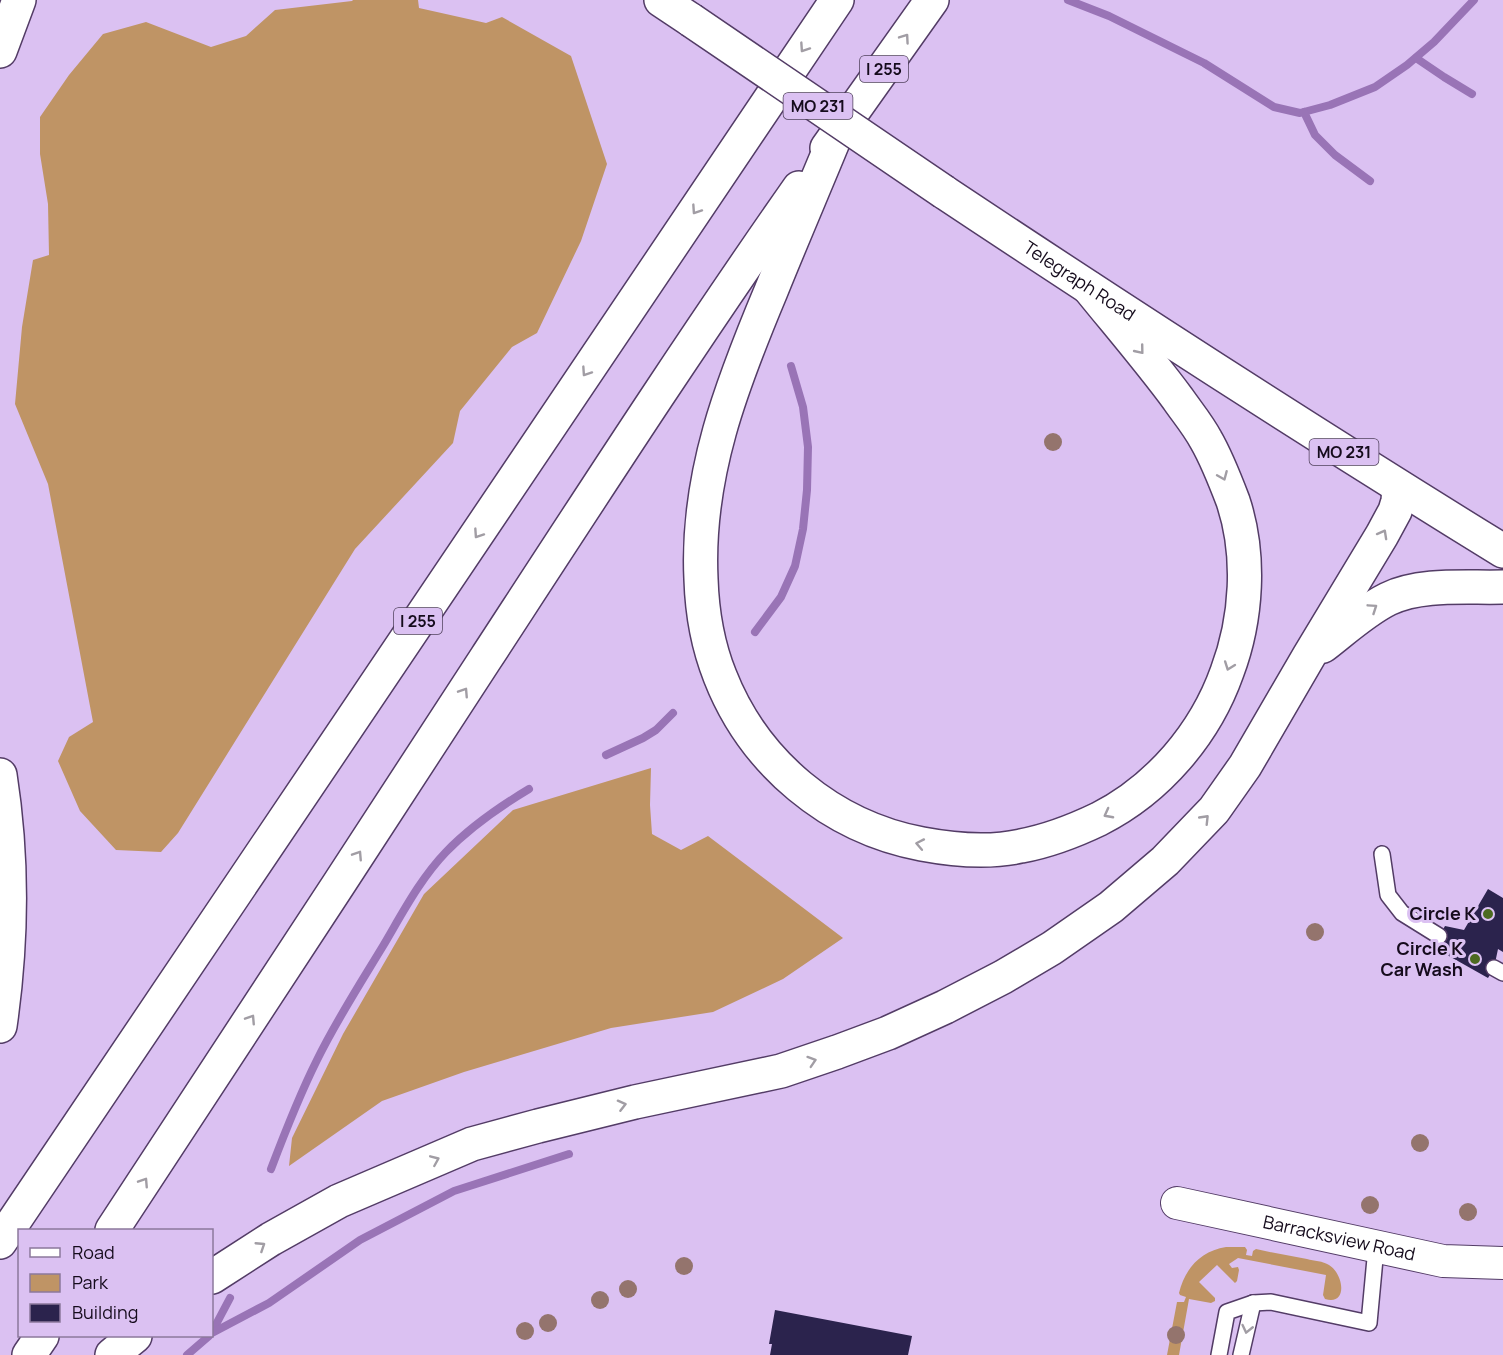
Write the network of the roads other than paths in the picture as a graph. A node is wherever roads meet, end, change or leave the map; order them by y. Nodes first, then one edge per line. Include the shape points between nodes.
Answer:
1 (20, 0) edge
2 (661, 0) edge
3 (837, 0) edge
4 (932, 0) edge
5 (0, 51) edge
6 (835, 137) junction
7 (1089, 288) junction
8 (1399, 487) junction
9 (1503, 551) edge
10 (1503, 587) edge
11 (1310, 656) junction
12 (0, 775) edge
13 (1382, 854) dead end
14 (1439, 936) dead end
15 (0, 1026) edge
16 (1177, 1203) dead end
17 (113, 1229) edge
18 (0, 1242) edge
19 (1376, 1248) junction
20 (1503, 1263) edge
21 (213, 1276) edge
22 (1253, 1302) junction
23 (41, 1337) edge
24 (133, 1337) edge
25 (29, 1355) edge
26 (112, 1355) edge
27 (1219, 1355) edge
28 (1241, 1355) edge

1 - 5 main road
2 - 7 main road, Telegraph Road / MO 231, bridge
3 -> 18 main road, I 255
6 -> 4 main road, I 255
7 -> 6 main road via 1196,424 1223,475 1234,506 1244,560 1243,610 1235,651 1219,694 1178,757 1145,789 1116,810 1047,840 1017,848 941,848 908,842 846,819 795,783 750,735 719,675 709,640 700,577 709,469 720,425 737,374
17 -> 6 main road, I 255 via 735,279
7 - 8 main road, Telegraph Road / MO 231
8 - 9 main road, Telegraph Road / MO 231
11 -> 8 main road via 1382,536 1395,511
11 -> 10 main road via 1374,607 1410,591
21 -> 11 main road via 339,1201 472,1144 780,1071 888,1033 1003,978 1111,907 1165,861 1214,810 1245,766
12 - 15 main road via 9,890 7,973
13 - 14 lane via 1388,895 1402,914
16 - 19 street, Barracksview Road
19 - 20 street, Barracksview Road via 1443,1261
19 - 22 lane via 1369,1323 1271,1302
22 - 27 lane via 1227,1311
22 -> 28 lane
23 - 25 main road
24 - 26 main road

